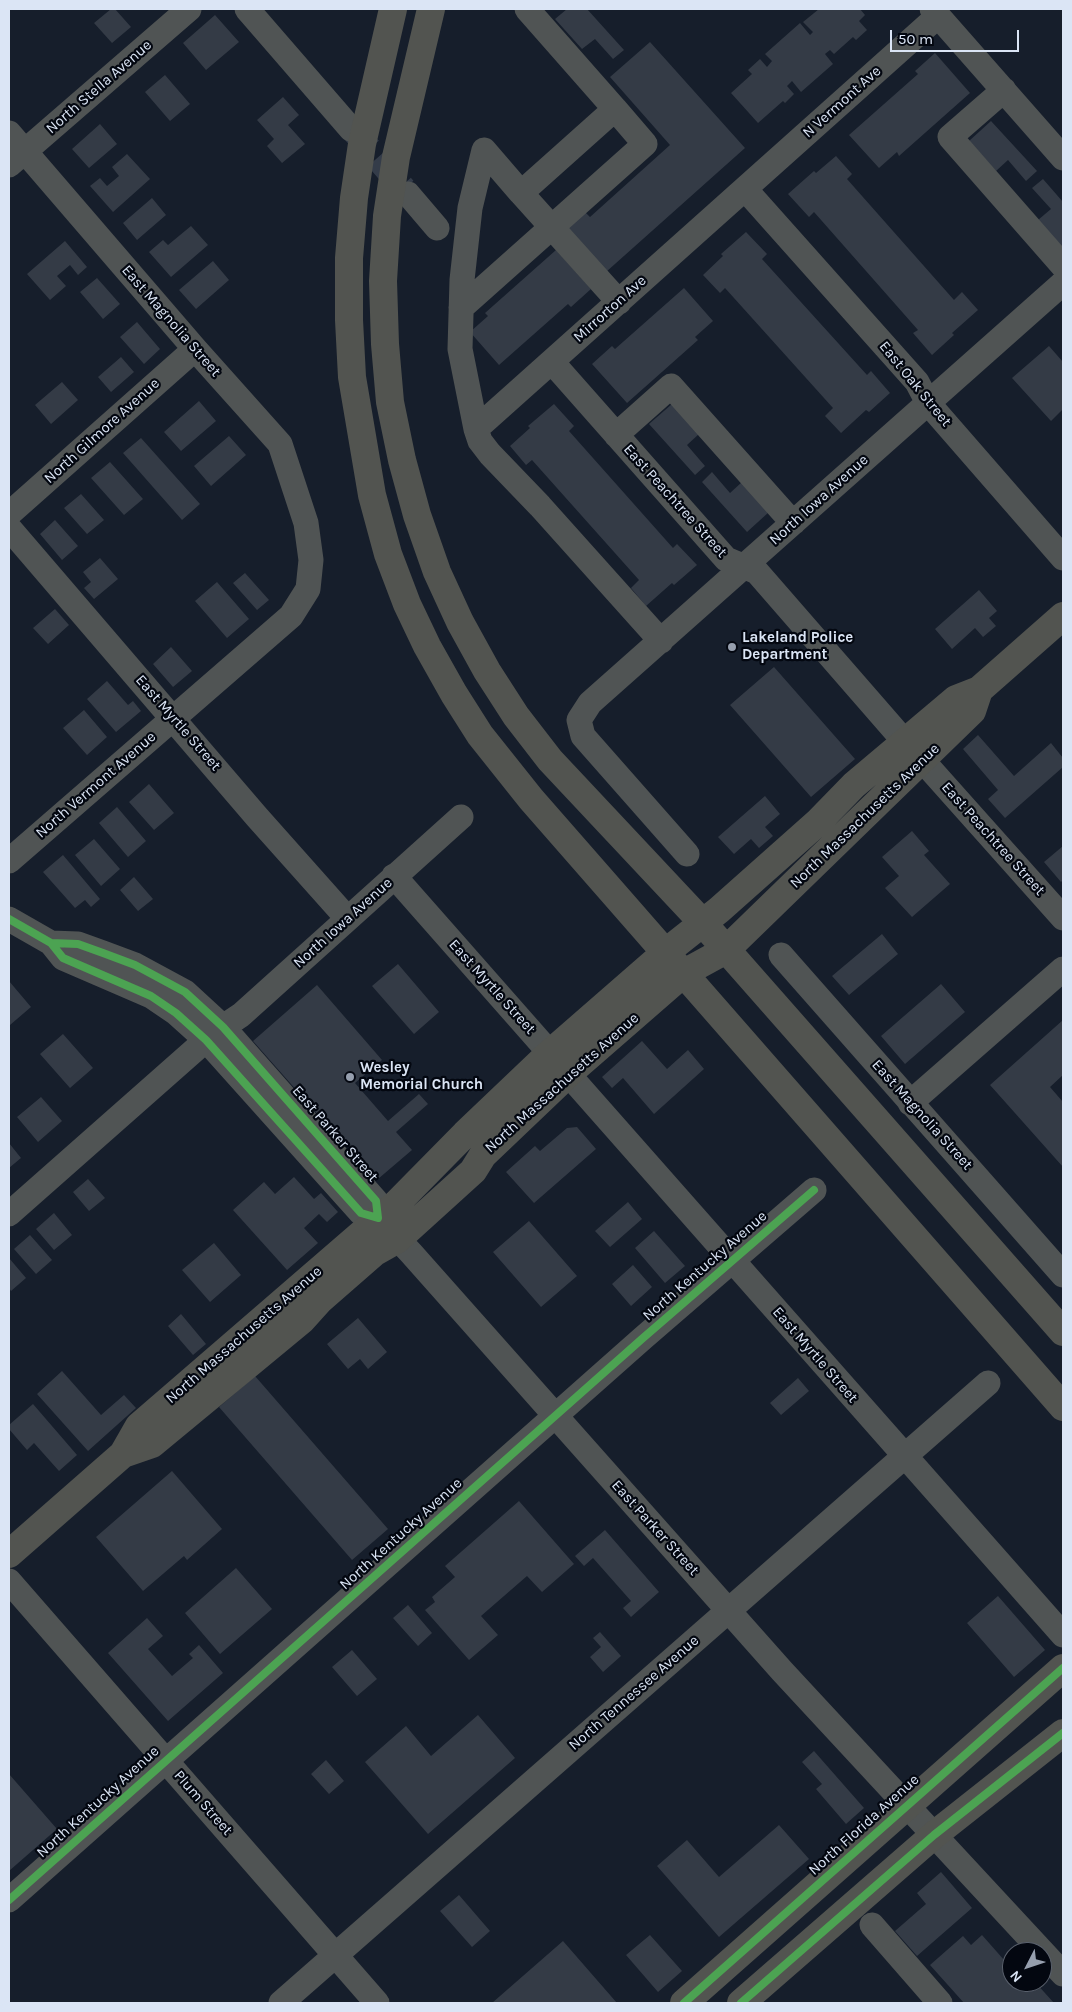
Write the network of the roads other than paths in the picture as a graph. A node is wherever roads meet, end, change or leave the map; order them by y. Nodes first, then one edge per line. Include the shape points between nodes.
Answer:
1 (188, 9) edge
2 (247, 9) edge
3 (393, 9) edge
4 (431, 9) edge
5 (527, 9) edge
6 (935, 12) edge
7 (1004, 90) junction
8 (615, 109) junction
9 (351, 129) tunnel mouth
10 (14, 150) edge
11 (1063, 158) edge
12 (745, 189) junction
13 (521, 193) junction
14 (408, 194) tunnel mouth
15 (552, 227) junction
16 (437, 228) dead end
17 (1063, 266) edge
18 (1063, 283) edge
19 (618, 302) junction
20 (461, 308) junction
21 (195, 349) junction
22 (552, 362) junction
23 (928, 403) junction
24 (476, 429) junction
25 (616, 435) junction
26 (9, 514) edge
27 (793, 522) junction
28 (306, 523) joint
29 (9, 528) edge
30 (1063, 558) edge
31 (743, 567) junction
32 (1063, 616) edge
33 (661, 641) junction
34 (173, 718) junction
35 (914, 752) junction
36 (461, 817) dead end
37 (687, 854) dead end
38 (9, 861) edge
39 (394, 876) junction
40 (348, 918) junction
41 (1063, 918) edge
42 (9, 919) edge
43 (702, 922) junction
44 (726, 950) junction
45 (666, 952) junction
46 (781, 955) dead end
47 (1063, 968) edge
48 (684, 973) junction
49 (214, 1034) junction
50 (549, 1054) junction
51 (568, 1074) junction
52 (910, 1103) junction
53 (814, 1190) dead end
54 (9, 1214) edge
55 (378, 1218) junction
56 (398, 1239) junction
57 (732, 1260) junction
58 (1063, 1275) edge
59 (1063, 1332) edge
60 (988, 1383) dead end
61 (1063, 1407) edge
62 (555, 1416) junction
63 (123, 1454) junction
64 (905, 1455) junction
65 (9, 1554) edge
66 (9, 1581) edge
67 (728, 1611) junction
68 (1063, 1635) edge
69 (1063, 1668) edge
70 (1063, 1732) edge
71 (166, 1761) junction
72 (907, 1806) junction
73 (934, 1835) junction
74 (9, 1900) edge
75 (872, 1925) dead end
76 (336, 1955) junction
77 (1063, 1974) edge
78 (936, 2002) edge
79 (281, 2003) edge
80 (377, 2003) edge
81 (684, 2003) edge
82 (741, 2003) edge

1 - 10 street, North Stella Avenue
2 - 9 street
3 - 45 main road via 362,144 349,258 352,377 372,496 388,554 427,646 480,735 530,800
4 - 43 main road via 396,157 387,216 384,281 390,402 417,515 437,572 460,622 516,716 550,760
5 - 8 street
6 - 7 street
6 - 12 street, N Vermont Ave
7 - 11 street
7 - 17 street via 950,137
8 - 13 street
8 - 15 street via 645,144
10 - 21 street, East Magnolia Street
12 - 19 street, Mirrorton Ave
12 - 23 street, East Oak Street via 917,382
13 - 15 street
13 - 20 street via 484,150 470,208
14 - 16 street
15 - 19 street
15 - 20 street
18 - 23 street, North Iowa Avenue
19 - 22 street, Mirrorton Ave
20 - 24 street via 460,350
21 - 26 street, North Gilmore Avenue
21 - 28 street, East Magnolia Street via 280,444
22 - 24 street, Mirrorton Ave
22 - 25 street, East Peachtree Street
23 - 27 street, North Iowa Avenue
23 - 30 street, East Oak Street
24 - 33 street via 490,454
25 - 27 street via 671,386
25 - 31 street, East Peachtree Street via 726,559
27 - 31 street, North Iowa Avenue
28 - 34 street, North Vermont Avenue via 311,560 308,589 291,616
29 - 34 street, East Myrtle Street
31 - 33 street, North Iowa Avenue
31 - 35 street, East Peachtree Street via 757,572
32 - 35 main road, North Massachusetts Avenue via 980,690 956,699
33 - 37 street, North Iowa Avenue via 590,704 579,720 583,736
34 - 38 street, North Vermont Avenue
34 - 40 street, East Myrtle Street
35 - 41 street, East Peachtree Street
35 - 43 main road, North Massachusetts Avenue via 854,785 818,822
35 - 44 main road, North Massachusetts Avenue
36 - 39 street, North Iowa Avenue
39 - 40 street, North Iowa Avenue
39 - 50 street, East Myrtle Street
40 - 49 street, North Iowa Avenue via 241,1015
42 - 49 street, East Parker Street via 51,943 78,944 161,978 185,992
43 - 44 main road
43 - 45 main road, North Massachusetts Avenue
44 - 48 main road, North Massachusetts Avenue
44 - 59 main road
45 - 48 main road
45 - 50 main road, North Massachusetts Avenue
46 - 52 street, East Magnolia Street
47 - 52 street
48 - 51 main road, North Massachusetts Avenue
48 - 61 main road
49 - 54 street, North Iowa Avenue
49 - 55 street, East Parker Street via 376,1201
50 - 55 main road, North Massachusetts Avenue
51 - 56 main road, North Massachusetts Avenue via 483,1155 473,1171
51 - 57 street, East Myrtle Street
52 - 58 street, East Magnolia Street
53 - 57 street, North Kentucky Avenue
55 - 56 street, East Parker Street
55 - 63 main road, North Massachusetts Avenue via 139,1426
56 - 62 street, East Parker Street
56 - 63 main road, North Massachusetts Avenue via 376,1252 320,1300 302,1320 152,1444
57 - 62 street, North Kentucky Avenue
57 - 64 street, East Myrtle Street
60 - 64 street, North Tennessee Avenue
62 - 67 street, East Parker Street
62 - 71 street, North Kentucky Avenue
63 - 65 main road, North Massachusetts Avenue
64 - 67 street, North Tennessee Avenue
64 - 68 street, East Myrtle Street
66 - 71 street, Plum Street
67 - 72 street, East Parker Street
67 - 76 street, North Tennessee Avenue
69 - 72 main road, North Florida Avenue
70 - 73 main road
71 - 74 street, North Kentucky Avenue
71 - 76 street, Plum Street
72 - 73 street, East Parker Street
72 - 81 main road, North Florida Avenue
73 - 77 street, East Parker Street
73 - 82 main road
75 - 78 street
76 - 79 street, North Tennessee Avenue
76 - 80 street, Plum Street

